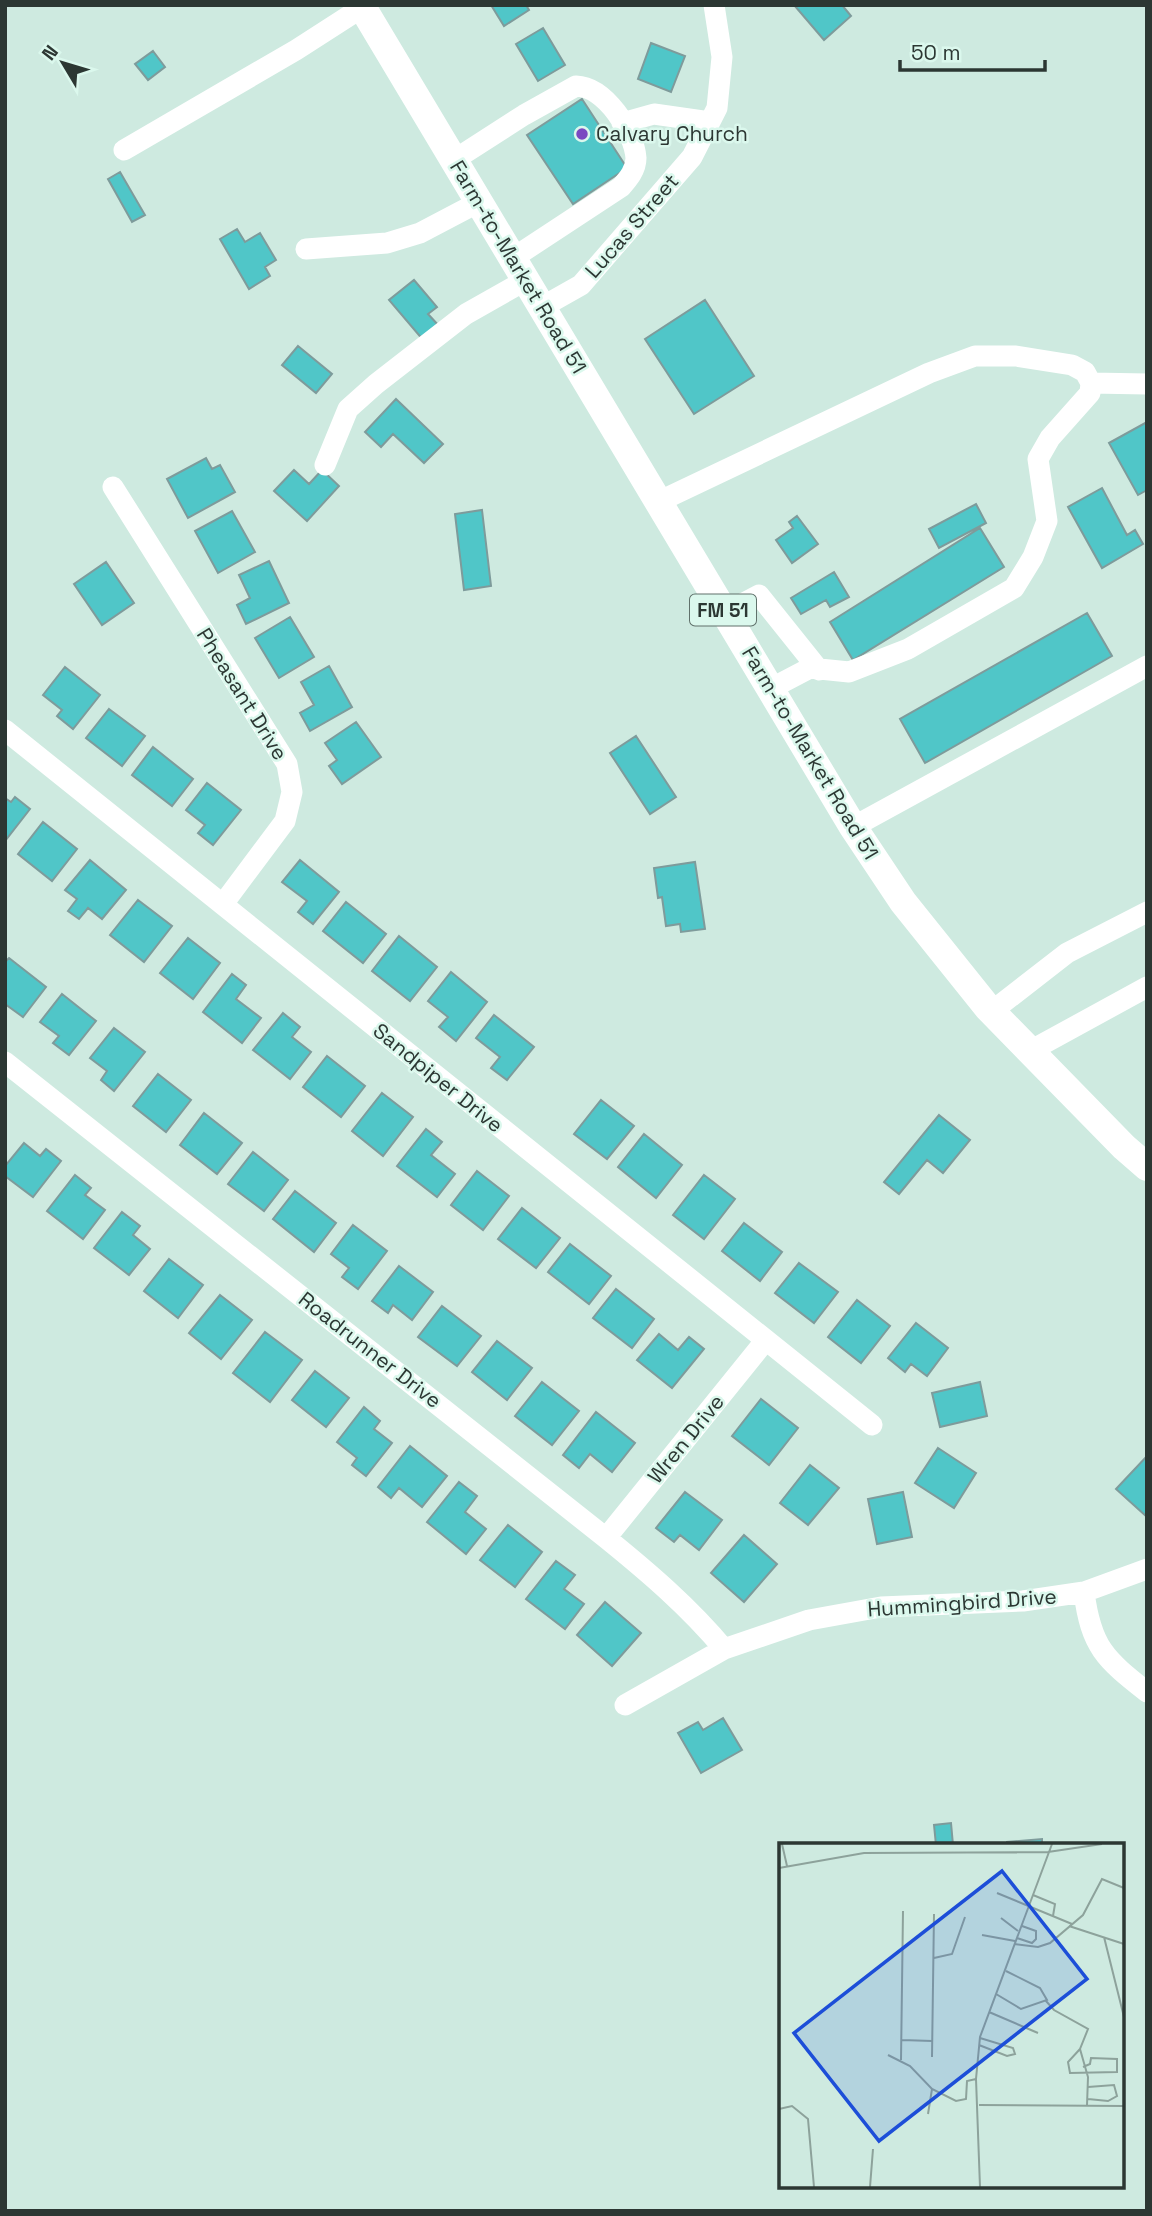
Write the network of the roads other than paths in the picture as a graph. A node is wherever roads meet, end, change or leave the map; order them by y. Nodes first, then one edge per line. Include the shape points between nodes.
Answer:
1 (714, 5) edge
2 (363, 6) edge
3 (710, 122) junction
4 (622, 123) junction
5 (124, 150) dead end
6 (454, 160) junction
7 (479, 202) junction
8 (306, 249) dead end
9 (519, 269) junction
10 (542, 307) junction
11 (1091, 383) junction
12 (1147, 384) edge
13 (325, 465) dead end
14 (113, 487) dead end
15 (658, 502) junction
16 (725, 613) junction
17 (1147, 666) edge
18 (819, 670) junction
19 (770, 689) junction
20 (5, 730) edge
21 (853, 827) junction
22 (222, 904) junction
23 (1147, 912) edge
24 (1147, 987) edge
25 (991, 1012) junction
26 (1030, 1051) junction
27 (5, 1062) edge
28 (1147, 1167) edge
29 (765, 1341) junction
30 (872, 1425) dead end
31 (606, 1538) junction
32 (1147, 1569) edge
33 (1084, 1592) junction
34 (724, 1649) junction
35 (1147, 1692) edge
36 (625, 1705) dead end

1 - 3 street, Lucas Street via 722,57 717,108
2 - 5 street
2 - 6 main road, Farm-to-Market Road 51 / FM 51
3 - 4 street via 654,114
3 - 10 street, Lucas Street via 692,157 581,285
4 - 6 street via 597,92 576,86
4 - 9 street via 636,159 632,174
6 - 7 main road, Farm-to-Market Road 51 / FM 51
7 - 8 street via 420,233 387,243
7 - 9 main road, Farm-to-Market Road 51 / FM 51
9 - 10 main road, Farm-to-Market Road 51 / FM 51
9 - 13 street via 348,409
10 - 15 main road, Farm-to-Market Road 51 / FM 51
11 - 12 street
11 - 15 street via 1085,372 1072,365 1016,356 975,356 929,373
11 - 18 street via 1090,393 1050,438 1038,459 1048,521 1014,588 908,649 849,672
14 - 22 street, Pheasant Drive via 287,764 292,792 285,821
15 - 16 main road, Farm-to-Market Road 51 / FM 51
16 - 18 street via 759,595
16 - 19 main road, Farm-to-Market Road 51 / FM 51
17 - 21 street
18 - 19 street via 810,668
19 - 21 main road, Farm-to-Market Road 51 / FM 51
20 - 22 street, Sandpiper Drive
21 - 25 main road, Farm-to-Market Road 51 / FM 51 via 903,902
22 - 29 street, Sandpiper Drive
23 - 25 street via 1067,953
24 - 26 street
25 - 26 main road, Farm-to-Market Road 51 / FM 51
26 - 28 main road, Farm-to-Market Road 51 / FM 51
27 - 31 street, Roadrunner Drive
29 - 30 street, Sandpiper Drive
29 - 31 street, Wren Drive
31 - 34 street, Roadrunner Drive via 652,1575
32 - 33 street, Hummingbird Drive
33 - 34 street, Hummingbird Drive via 1023,1601 881,1606 809,1620
33 - 35 street via 1088,1623 1099,1647
34 - 36 street, Hummingbird Drive

